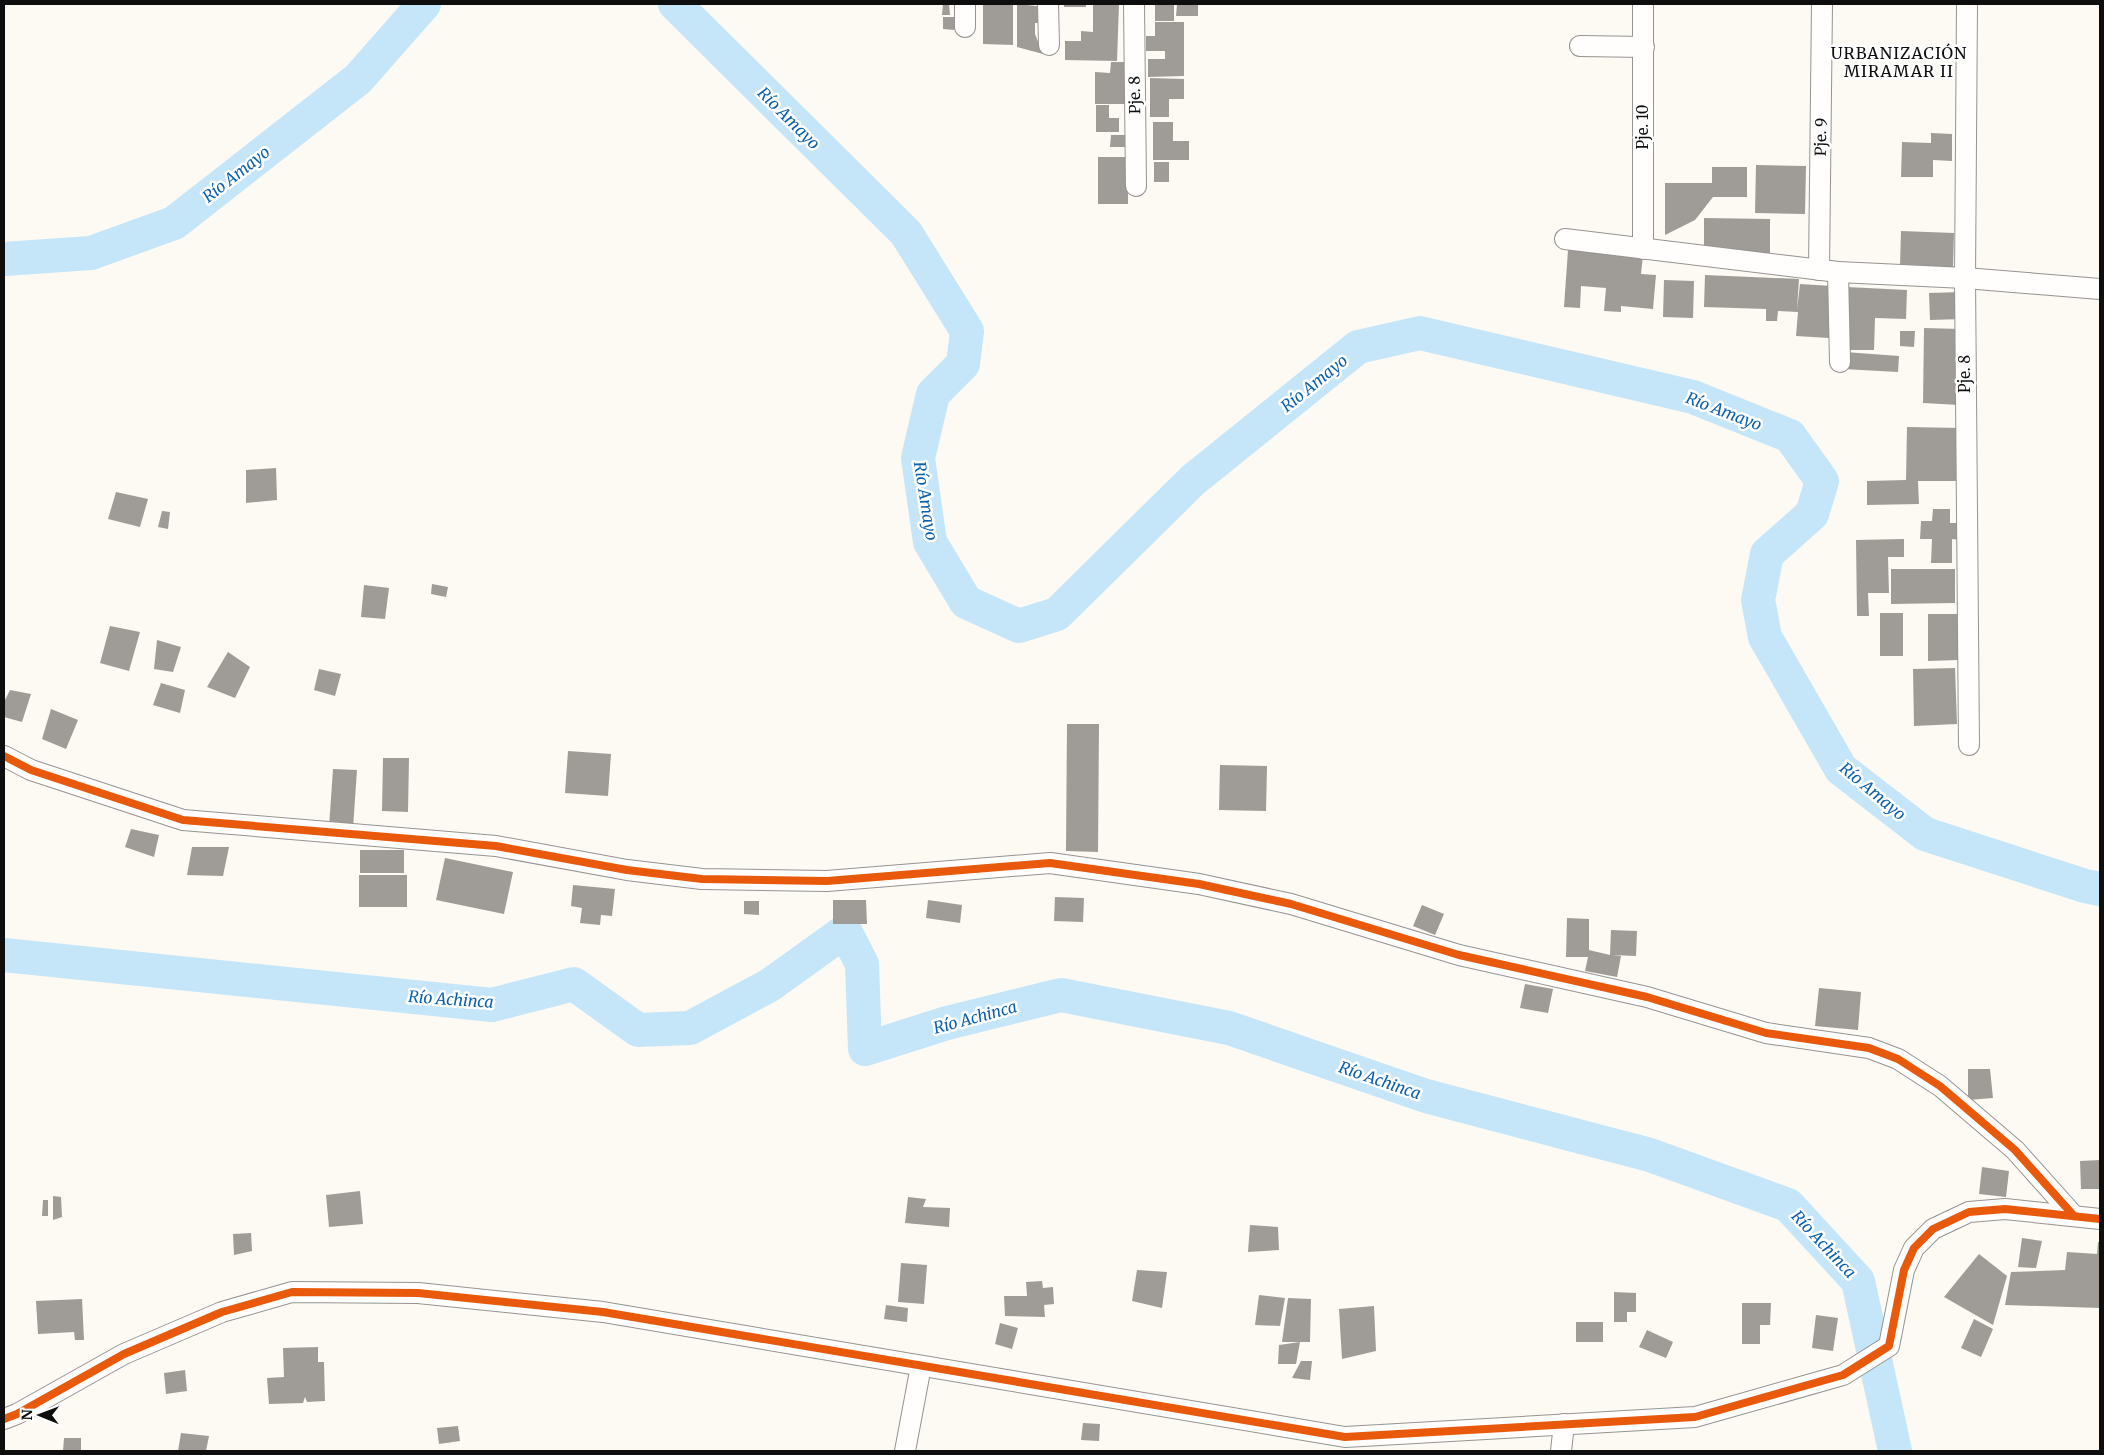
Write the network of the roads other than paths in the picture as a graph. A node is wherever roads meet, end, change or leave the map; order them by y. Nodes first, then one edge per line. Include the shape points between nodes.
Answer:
1 (965, 4) edge
2 (1048, 4) edge
3 (1134, 4) edge
4 (1643, 4) edge
5 (1822, 4) edge
6 (1967, 4) edge
7 (965, 28) dead end
8 (1048, 46) dead end
9 (1580, 46) dead end
10 (1644, 47) junction
11 (1136, 186) dead end
12 (1565, 239) dead end
13 (1643, 250) junction
14 (1829, 271) junction
15 (1965, 278) junction
16 (2100, 289) edge
17 (1840, 362) dead end
18 (1968, 745) dead end
19 (4, 756) edge
20 (2074, 1216) junction
21 (2100, 1219) edge
22 (921, 1366) junction
23 (4, 1419) edge
24 (1564, 1424) junction
25 (905, 1451) edge
26 (1562, 1451) edge

1 - 7 street
2 - 8 street
3 - 11 street, Pje. 8
4 - 10 street, Pje. 10
5 - 14 street, Pje. 9
6 - 15 street, Pje. 8
9 - 10 street
10 - 13 street, Pje. 10
12 - 13 street
13 - 14 street
14 - 15 street
14 - 17 street, Pje. 9
15 - 16 street
15 - 18 street, Pje. 8
19 - 20 street via 31,770 183,820 496,846 627,870 702,879 827,881 1050,863 1200,884 1291,904 1459,955 1647,997 1766,1033 1869,1048 1890,1056 1940,1086 2015,1150
20 - 21 street
20 - 24 street via 2005,1209 1969,1212 1934,1229 1914,1248 1904,1270 1889,1346 1843,1375 1695,1417
22 - 23 street via 603,1312 418,1293 292,1292 222,1312 124,1354
22 - 24 street via 1345,1437
22 - 25 street
24 - 26 street

